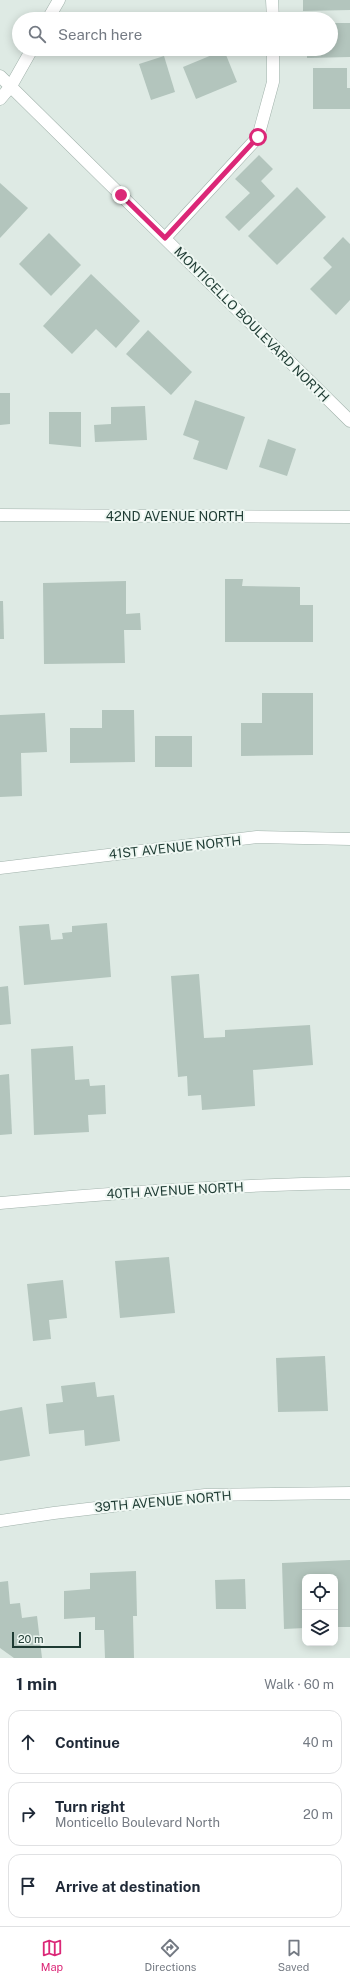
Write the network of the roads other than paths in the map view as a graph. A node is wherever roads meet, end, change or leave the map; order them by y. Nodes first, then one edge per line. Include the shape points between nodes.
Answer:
1 (59, 0) edge
2 (272, 0) edge
3 (52, 12) edge
4 (273, 12) edge
5 (28, 56) edge
6 (273, 56) edge
7 (0, 76) edge
8 (11, 86) junction
9 (0, 99) edge
10 (165, 238) junction
11 (350, 421) edge
12 (0, 515) edge
13 (350, 517) edge
14 (350, 839) edge
15 (0, 868) edge
16 (350, 1183) edge
17 (0, 1203) edge
18 (350, 1493) edge
19 (0, 1521) edge

1 - 3 street
2 - 4 street
5 - 8 street
6 - 10 street via 273,82 258,137
7 - 8 street, MONTICELLO BOULEVARD NORTH
8 - 9 street
8 - 10 street, MONTICELLO BOULEVARD NORTH
10 - 11 street, MONTICELLO BOULEVARD NORTH
12 - 13 street, 42ND AVENUE NORTH
14 - 15 street, 41ST AVENUE NORTH via 257,837
16 - 17 street, 40TH AVENUE NORTH via 92,1194
18 - 19 street, 39TH AVENUE NORTH via 204,1495

